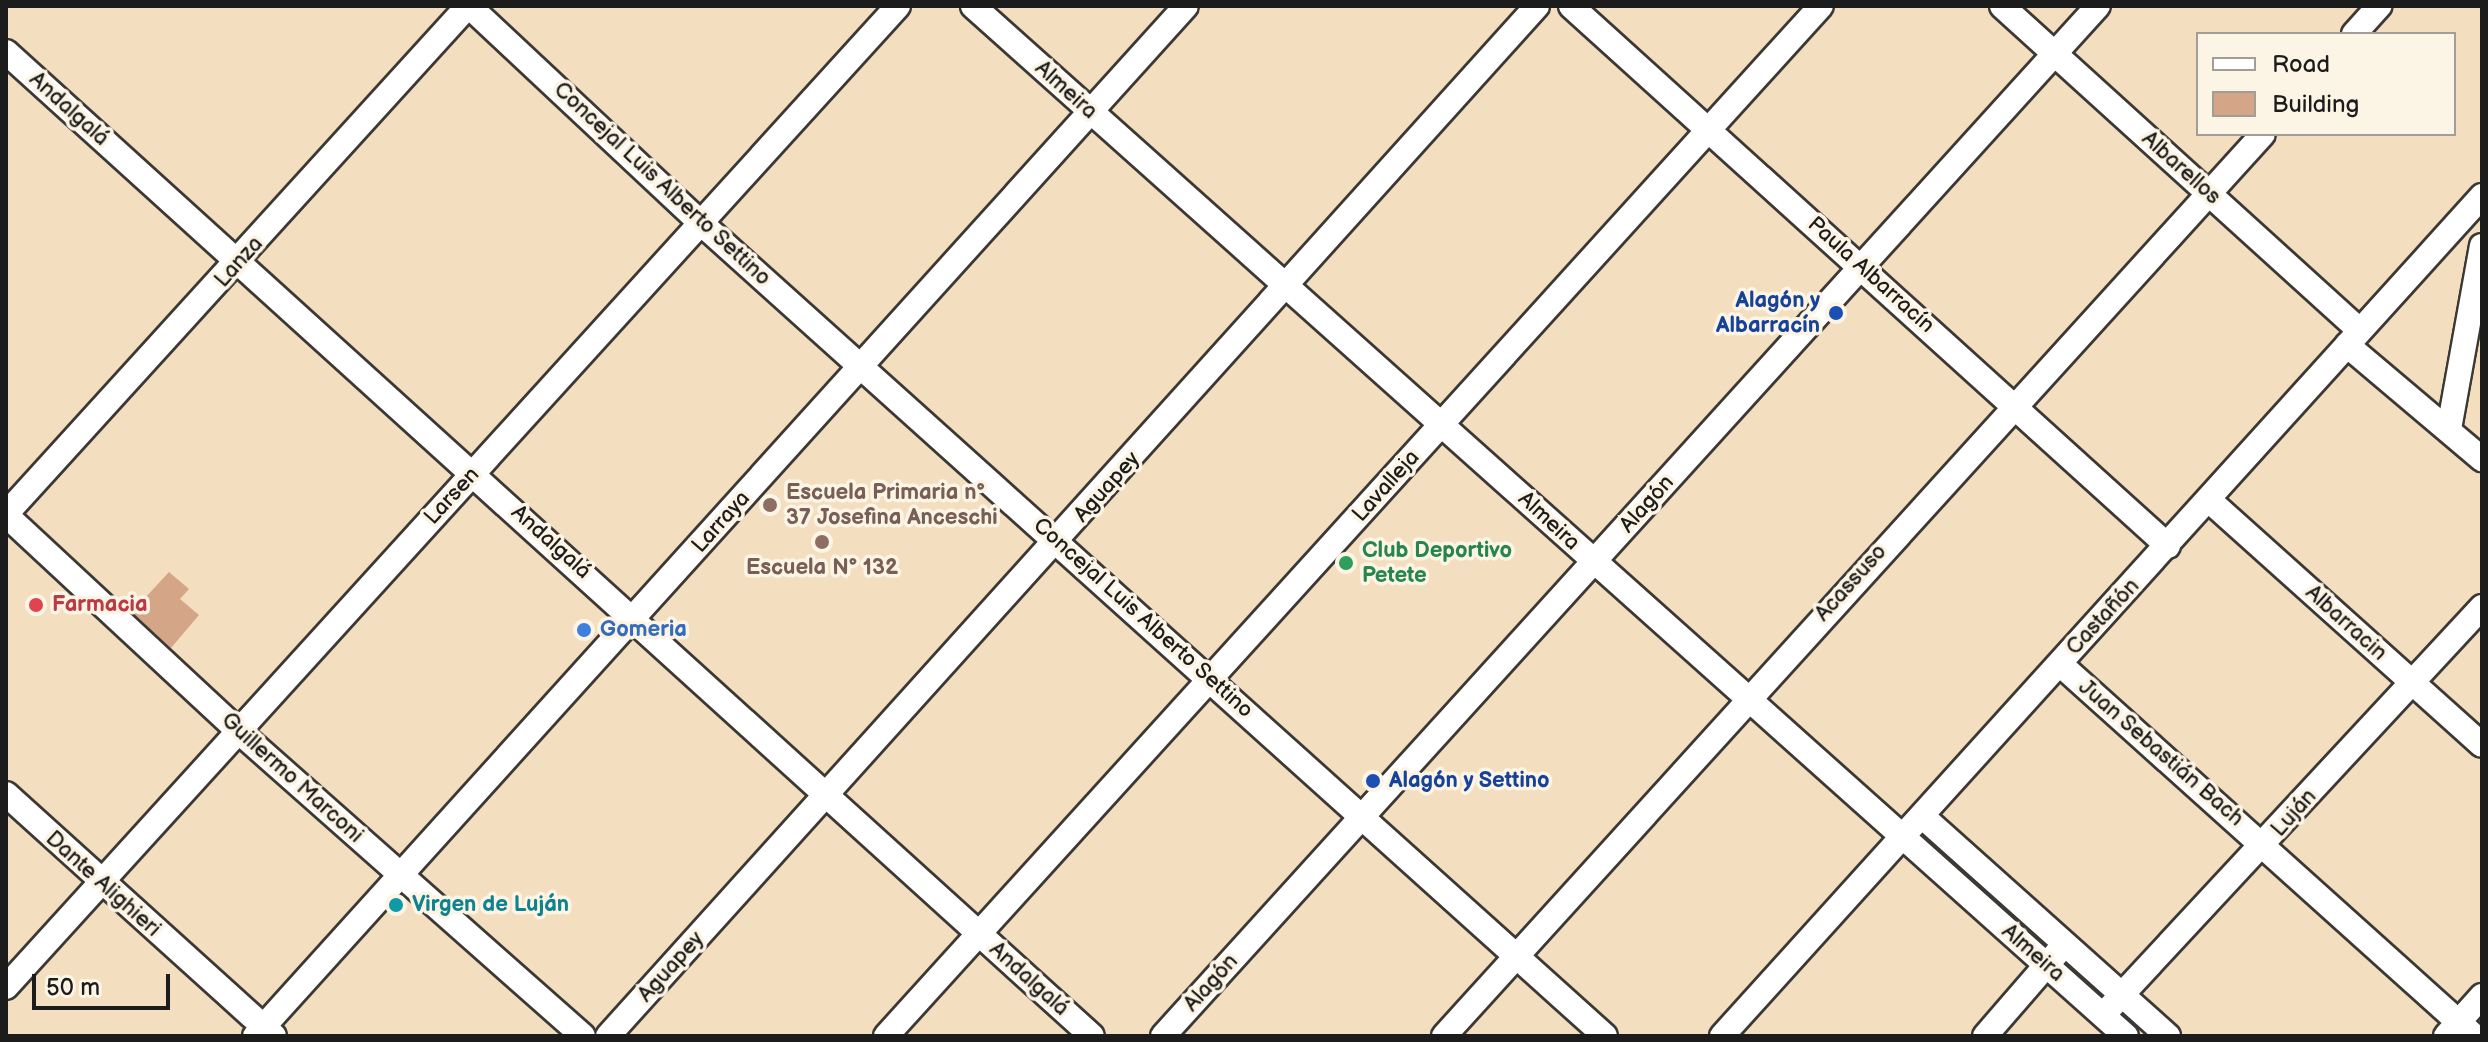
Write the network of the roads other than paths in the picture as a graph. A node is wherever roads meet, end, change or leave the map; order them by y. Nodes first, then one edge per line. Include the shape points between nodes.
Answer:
1 (469, 6) edge
2 (898, 6) edge
3 (973, 6) edge
4 (1186, 6) edge
5 (1537, 6) edge
6 (1571, 6) edge
7 (1821, 6) edge
8 (2002, 6) edge
9 (2098, 6) edge
10 (2379, 6) edge
11 (2356, 32) edge
12 (6, 52) edge
13 (2055, 53) junction
14 (1090, 112) junction
15 (1708, 128) junction
16 (2261, 136) edge
17 (2209, 193) junction
18 (2482, 196) edge
19 (702, 224) junction
20 (2482, 246) edge
21 (240, 262) junction
22 (1862, 267) junction
23 (1289, 285) junction
24 (2353, 337) junction
25 (863, 366) junction
26 (2015, 404) junction
27 (1442, 422) junction
28 (2449, 429) junction
29 (2482, 459) edge
30 (473, 472) junction
31 (2210, 501) junction
32 (6, 514) edge
33 (1058, 542) junction
34 (2168, 546) junction
35 (1594, 563) junction
36 (2482, 607) edge
37 (634, 617) junction
38 (2060, 664) junction
39 (1213, 680) junction
40 (2413, 683) junction
41 (1746, 699) junction
42 (236, 729) junction
43 (2482, 745) edge
44 (6, 794) edge
45 (825, 796) junction
46 (1922, 816) junction
47 (1362, 818) junction
48 (1902, 838) junction
49 (2265, 845) junction
50 (401, 875) junction
51 (100, 883) junction
52 (980, 934) junction
53 (2065, 943) junction
54 (1515, 957) junction
55 (2047, 965) junction
56 (6, 987) edge
57 (2124, 995) junction
58 (2482, 996) edge
59 (2103, 1015) junction
60 (2459, 1031) edge
61 (264, 1033) edge
62 (583, 1036) edge
63 (608, 1036) edge
64 (886, 1036) edge
65 (1092, 1036) edge
66 (1163, 1036) edge
67 (1444, 1036) edge
68 (1605, 1036) edge
69 (1722, 1036) edge
70 (1985, 1036) edge
71 (2126, 1036) edge
72 (2168, 1036) edge

1 - 19 street, Concejal Luis Alberto Settino
1 - 21 street, Lanza
2 - 19 street, Larsen
3 - 14 street, Almeira
4 - 14 street, Larraya
5 - 23 street, Aguapey
6 - 15 street, Paula Albarracín
7 - 15 street, Lavalleja
8 - 13 street, Albarellos
9 - 13 street, Alagón
10 - 11 street
12 - 21 street, Andalgalá
13 - 17 street, Albarellos
13 - 22 street, Alagón
14 - 23 street, Almeira
14 - 25 street, Larraya
15 - 22 street, Paula Albarracín
15 - 27 street, Lavalleja
16 - 17 street, Acassuso
17 - 24 street, Albarellos
17 - 26 street, Acassuso
18 - 24 street, Castañón
19 - 25 street, Concejal Luis Alberto Settino
19 - 30 street, Larsen
20 - 28 street
21 - 30 street, Andalgalá
21 - 32 street, Lanza
22 - 26 street, Paula Albarracín
22 - 35 street, Alagón
23 - 27 street, Almeira
23 - 33 street, Aguapey
24 - 28 street, Albarellos
24 - 31 street, Castañón
25 - 33 street, Concejal Luis Alberto Settino
25 - 37 street, Larraya
26 - 34 street, Paula Albarracín
26 - 41 street, Acassuso
27 - 35 street, Almeira
27 - 39 street, Lavalleja
28 - 29 street, Albarellos
30 - 37 street, Andalgalá
30 - 42 street, Larsen
31 - 34 street, Castañón
31 - 40 street, Albarracin
32 - 42 street, Guillermo Marconi
33 - 39 street, Concejal Luis Alberto Settino
33 - 45 street, Aguapey
34 - 38 street, Castañón
35 - 41 street, Almeira
35 - 47 street, Alagón
36 - 40 street, Luján
37 - 45 street, Andalgalá
37 - 50 street, Larraya
38 - 46 street, Castañón
38 - 49 street, Juan Sebastián Bach
39 - 47 street, Concejal Luis Alberto Settino
39 - 52 street, Lavalleja
40 - 43 street, Albarracin
40 - 49 street, Luján
41 - 48 street, Almeira
41 - 54 street, Acassuso
42 - 50 street, Guillermo Marconi
42 - 51 street, Larsen
44 - 51 street, Dante Alighieri
45 - 52 street, Andalgalá
45 - 63 street, Aguapey
46 - 48 street, Castañón
46 - 53 street, Almeira
47 - 54 street, Concejal Luis Alberto Settino
47 - 66 street, Alagón
48 - 55 street, Almeira
48 - 69 street, Castañón
49 - 57 street, Luján
49 - 60 street, Juan Sebastián Bach
50 - 61 street, Larraya
50 - 62 street, Guillermo Marconi
51 - 56 street, Larsen
51 - 61 street, Dante Alighieri
52 - 64 street, Lavalleja
52 - 65 street, Andalgalá
53 - 55 street
53 - 57 street, Almeira
54 - 67 street, Acassuso
54 - 68 street, Concejal Luis Alberto Settino
55 - 59 street, Almeira
55 - 70 street
57 - 59 street, Luján
57 - 72 street, Almeira
58 - 60 street
59 - 71 street, Almeira

